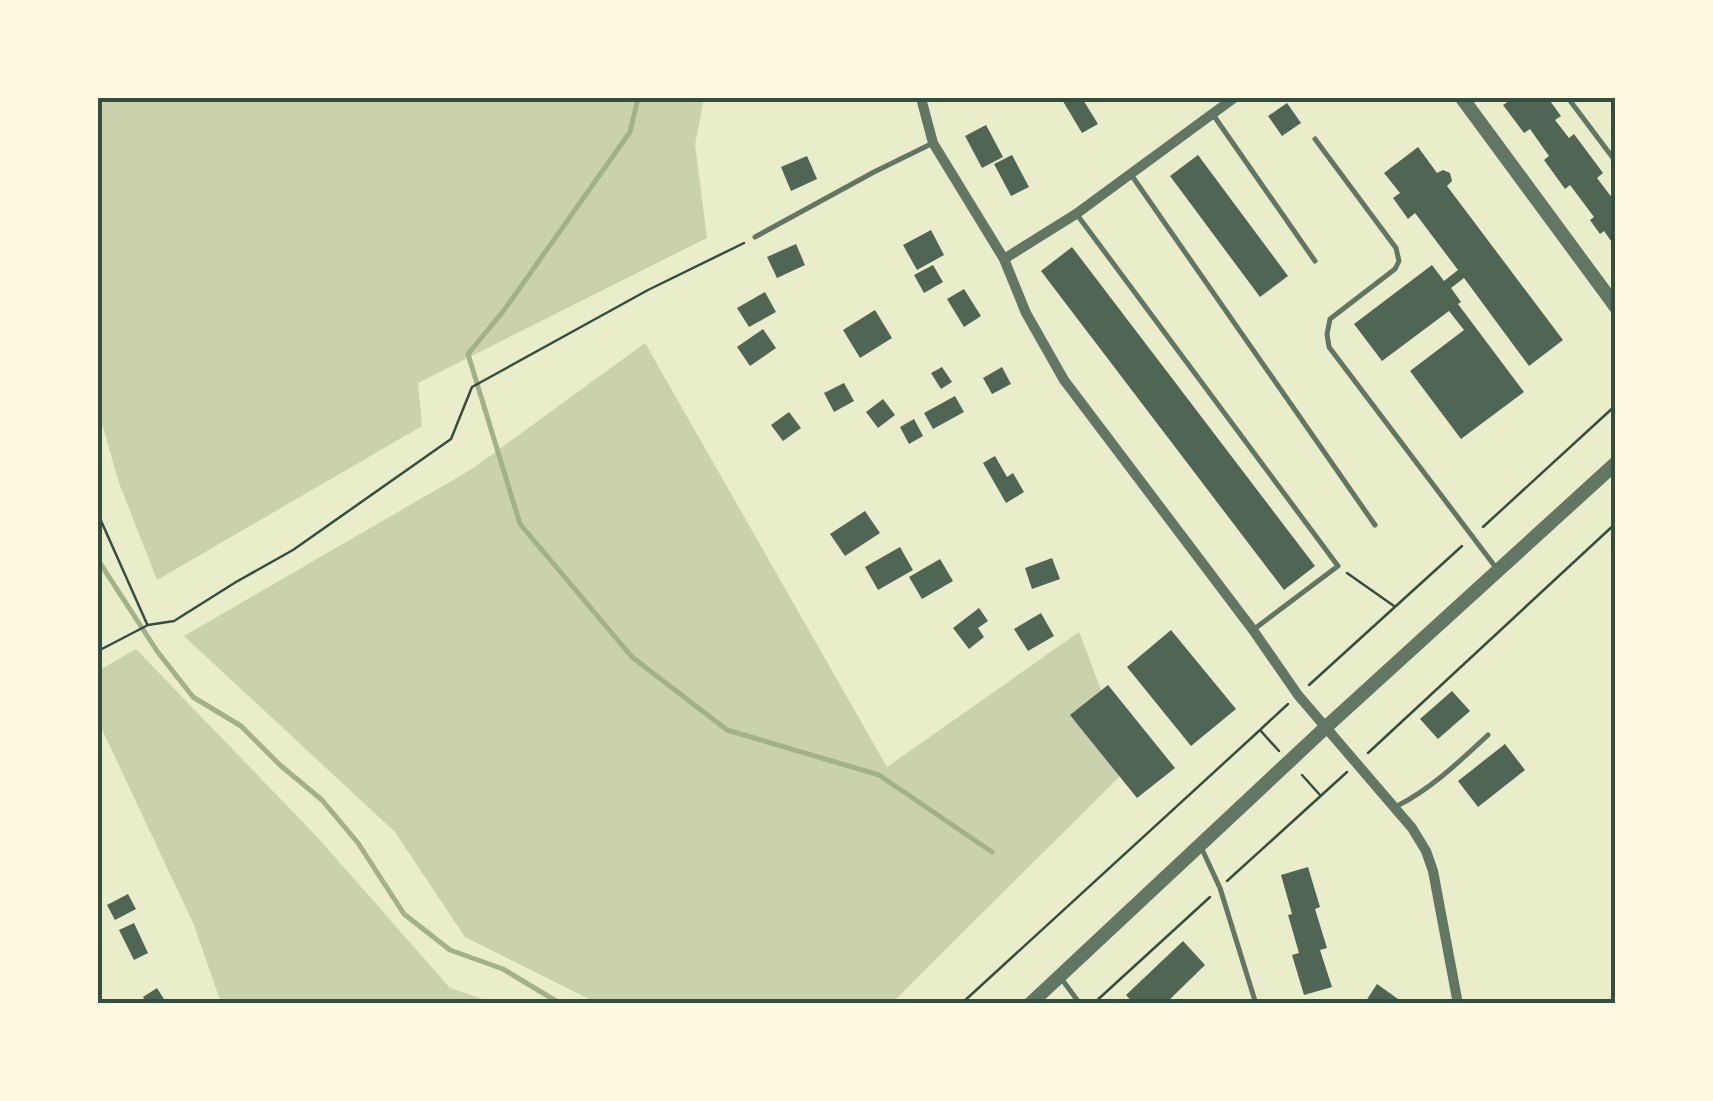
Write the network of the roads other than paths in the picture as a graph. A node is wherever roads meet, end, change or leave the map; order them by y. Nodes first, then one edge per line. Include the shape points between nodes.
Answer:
1 (921, 98) edge
2 (1234, 98) edge
3 (1462, 98) edge
4 (1568, 98) edge
5 (1212, 114) junction
6 (1315, 139) dead end
7 (933, 144) junction
8 (1616, 162) edge
9 (1130, 174) junction
10 (1076, 214) junction
11 (754, 238) road end
12 (1004, 259) junction
13 (1316, 261) dead end
14 (1616, 307) edge
15 (1616, 463) edge
16 (1375, 525) dead end
17 (1499, 571) junction
18 (1253, 630) junction
19 (1325, 728) junction
20 (1488, 735) dead end
21 (1394, 807) junction
22 (1200, 844) junction
23 (1060, 976) junction
24 (1030, 1004) edge
25 (1080, 1004) edge
26 (1256, 1004) edge
27 (1458, 1004) edge

1 - 7 street
2 - 5 street
3 - 14 street
4 - 8 lane
5 - 9 street
5 - 13 lane
6 - 17 lane via 1399,261 1330,319 1329,347
7 - 11 lane
7 - 12 street
9 - 10 street
9 - 16 lane
10 - 12 street
10 - 18 lane via 1338,566
12 - 18 street via 1064,380
15 - 17 street
17 - 19 street
18 - 19 street
19 - 21 street
19 - 22 street
20 - 21 lane
21 - 27 street via 1433,871
22 - 23 street
22 - 26 lane
23 - 24 street
23 - 25 lane

